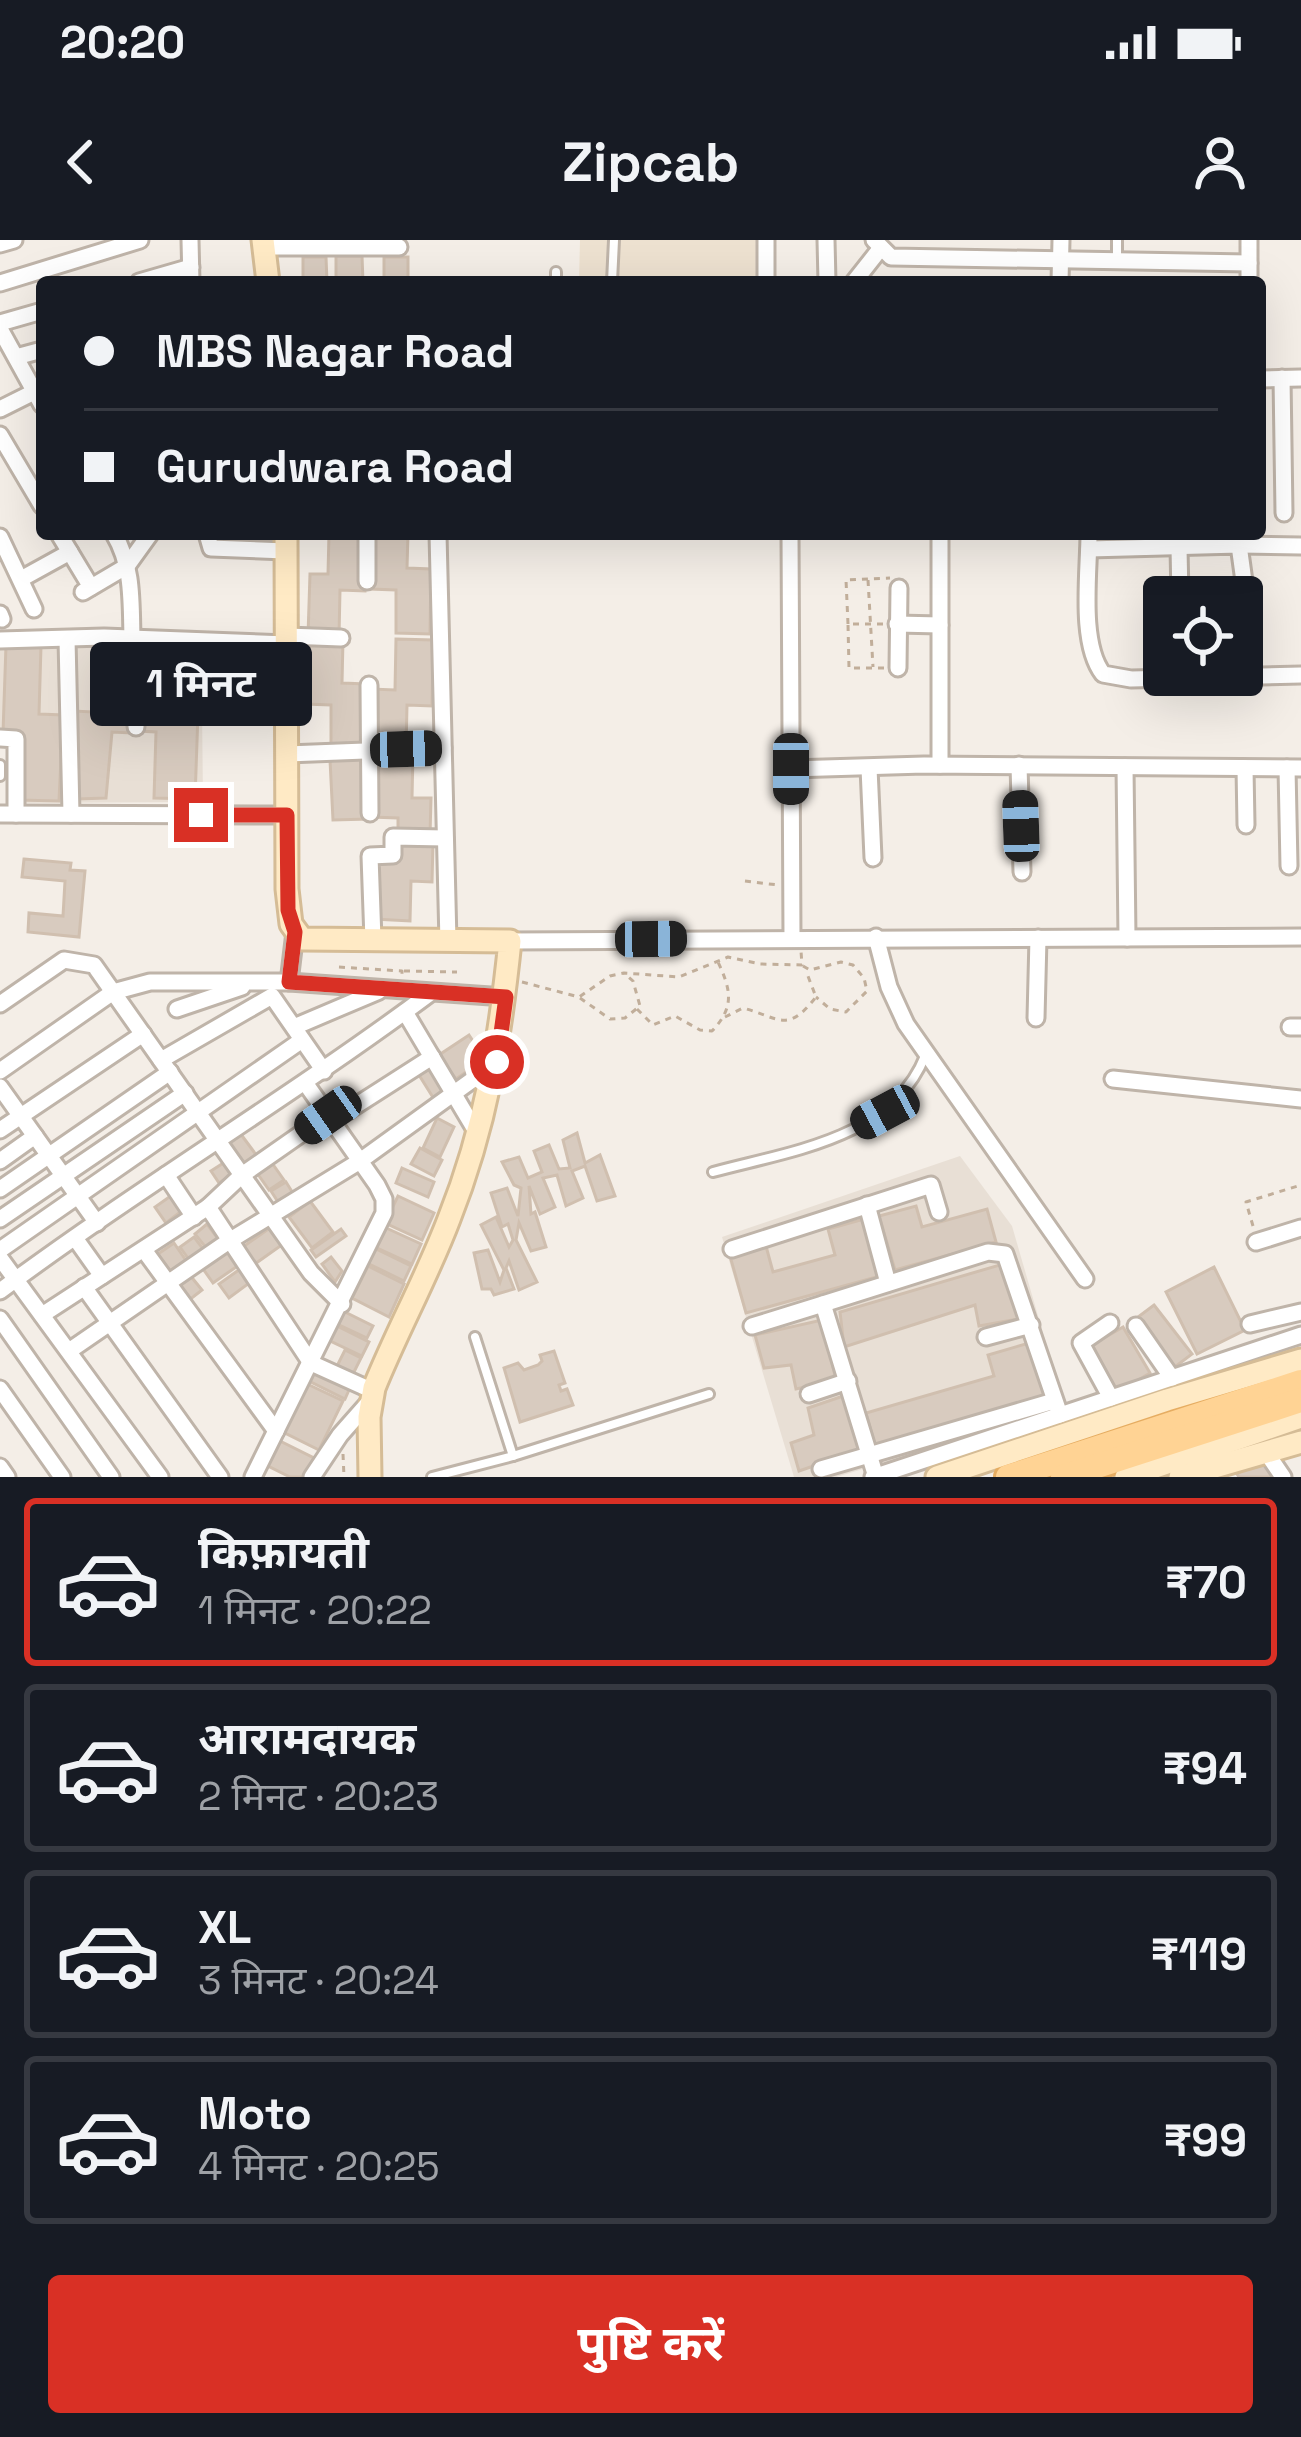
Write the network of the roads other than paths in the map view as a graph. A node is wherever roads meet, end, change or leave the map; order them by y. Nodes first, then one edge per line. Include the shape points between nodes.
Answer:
1 (14, 240) edge
2 (140, 240) edge
3 (190, 240) edge
4 (614, 240) edge
5 (766, 240) edge
6 (826, 240) edge
7 (1001, 240) edge
8 (1061, 240) edge
9 (1117, 240) edge
10 (1194, 240) edge
11 (1249, 240) edge
12 (0, 244) edge
13 (263, 244) edge
14 (877, 244) edge
15 (399, 247) dead end
16 (1001, 259) junction
17 (1061, 260) junction
18 (1117, 261) junction
19 (1194, 262) junction
20 (1249, 263) junction
21 (191, 274) edge
22 (267, 276) edge
23 (612, 276) edge
24 (766, 276) edge
25 (827, 276) edge
26 (858, 276) edge
27 (1060, 276) edge
28 (1249, 276) edge
29 (0, 283) edge
30 (36, 312) edge
31 (0, 326) edge
32 (36, 352) edge
33 (16, 357) junction
34 (1282, 378) junction
35 (1301, 378) edge
36 (1266, 379) edge
37 (36, 389) edge
38 (36, 396) edge
39 (0, 409) edge
40 (0, 435) edge
41 (36, 496) edge
42 (1283, 513) dead end
43 (0, 537) edge
44 (63, 540) edge
45 (116, 540) edge
46 (146, 540) edge
47 (209, 540) edge
48 (367, 540) edge
49 (438, 540) edge
50 (790, 540) edge
51 (940, 540) edge
52 (1088, 542) edge
53 (286, 543) edge
54 (1239, 545) junction
55 (1301, 546) edge
56 (1179, 548) junction
57 (70, 552) junction
58 (127, 566) junction
59 (1180, 576) edge
60 (1243, 576) edge
61 (21, 578) junction
62 (933, 580) dead end
63 (368, 581) dead end
64 (897, 583) road end
65 (34, 609) dead end
66 (899, 624) junction
67 (935, 625) junction
68 (134, 638) junction
69 (340, 638) dead end
70 (67, 639) junction
71 (0, 640) edge
72 (287, 640) junction
73 (894, 668) road end
74 (932, 673) dead end
75 (1263, 676) edge
76 (1301, 676) edge
77 (1143, 678) edge
78 (369, 685) dead end
79 (136, 728) dead end
80 (0, 737) edge
81 (443, 748) junction
82 (370, 751) junction
83 (287, 754) junction
84 (0, 765) edge
85 (940, 765) junction
86 (1019, 766) junction
87 (1126, 767) junction
88 (869, 768) junction
89 (1244, 768) junction
90 (1294, 768) edge
91 (791, 769) junction
92 (0, 776) edge
93 (370, 813) dead end
94 (8, 814) edge
95 (71, 814) junction
96 (287, 815) junction
97 (1246, 825) dead end
98 (445, 838) junction
99 (873, 858) dead end
100 (1289, 866) dead end
101 (1022, 872) dead end
102 (295, 932) junction
103 (876, 937) junction
104 (1301, 937) edge
105 (796, 938) junction
106 (1038, 938) junction
107 (1126, 938) junction
108 (373, 940) junction
109 (510, 941) junction
110 (448, 942) junction
111 (256, 982) junction
112 (289, 982) junction
113 (506, 988) junction
114 (381, 990) junction
115 (113, 992) junction
116 (429, 994) junction
117 (0, 1004) edge
118 (177, 1009) dead end
119 (405, 1012) junction
120 (1036, 1018) dead end
121 (142, 1034) junction
122 (298, 1034) junction
123 (926, 1055) junction
124 (432, 1058) junction
125 (497, 1062) junction
126 (165, 1066) junction
127 (0, 1071) edge
128 (324, 1071) junction
129 (1113, 1079) dead end
130 (305, 1084) junction
131 (185, 1093) junction
132 (454, 1093) junction
133 (2, 1095) edge
134 (1301, 1099) edge
135 (197, 1111) junction
136 (20, 1115) junction
137 (330, 1118) junction
138 (0, 1130) edge
139 (477, 1133) junction
140 (35, 1136) junction
141 (218, 1139) junction
142 (49, 1155) junction
143 (0, 1161) edge
144 (361, 1161) junction
145 (713, 1172) dead end
146 (166, 1175) junction
147 (242, 1175) junction
148 (64, 1176) junction
149 (0, 1189) edge
150 (78, 1196) junction
151 (867, 1205) junction
152 (201, 1212) junction
153 (939, 1212) dead end
154 (272, 1217) junction
155 (0, 1219) edge
156 (98, 1222) junction
157 (1301, 1228) edge
158 (1255, 1236) road end
159 (75, 1238) junction
160 (229, 1241) junction
161 (732, 1249) dead end
162 (144, 1250) junction
163 (0, 1254) edge
164 (101, 1276) junction
165 (1085, 1279) dead end
166 (16, 1280) junction
167 (167, 1282) junction
168 (888, 1283) junction
169 (84, 1287) junction
170 (0, 1292) edge
171 (342, 1304) junction
172 (823, 1304) junction
173 (1301, 1312) edge
174 (42, 1315) junction
175 (0, 1319) edge
176 (1110, 1323) dead end
177 (110, 1324) junction
178 (1250, 1324) dead end
179 (1031, 1325) junction
180 (752, 1326) dead end
181 (1136, 1326) dead end
182 (1301, 1335) edge
183 (475, 1337) dead end
184 (986, 1337) dead end
185 (69, 1352) junction
186 (1301, 1360) edge
187 (311, 1363) junction
188 (1172, 1378) junction
189 (848, 1381) junction
190 (1301, 1382) edge
191 (0, 1389) edge
192 (709, 1394) dead end
193 (808, 1394) dead end
194 (372, 1396) junction
195 (1111, 1399) junction
196 (1301, 1400) edge
197 (1057, 1408) junction
198 (1301, 1417) edge
199 (276, 1431) junction
200 (1301, 1442) edge
201 (1266, 1452) junction
202 (871, 1454) junction
203 (512, 1456) junction
204 (0, 1467) edge
205 (821, 1468) dead end
206 (1230, 1470) edge
207 (7, 1477) edge
208 (62, 1477) edge
209 (111, 1477) edge
210 (160, 1477) edge
211 (220, 1477) edge
212 (253, 1477) edge
213 (312, 1477) edge
214 (370, 1477) edge
215 (432, 1477) edge
216 (875, 1477) edge
217 (937, 1477) edge
218 (1008, 1477) edge
219 (1063, 1477) edge
220 (1126, 1477) edge
221 (1183, 1477) edge
222 (1283, 1477) edge

1 - 12 street
2 - 29 street
3 - 21 street
4 - 23 lane
5 - 24 street
6 - 25 street
7 - 16 lane
8 - 17 street
9 - 18 lane
10 - 19 street
11 - 20 street
13 - 15 street
13 - 22 street
14 - 16 street via 891,256
14 - 26 street
16 - 17 street
17 - 18 street
17 - 27 street
18 - 19 street
19 - 20 street
20 - 28 street
30 - 31 street
31 - 33 street
32 - 33 street
33 - 37 street
34 - 35 street
34 - 36 street
34 - 42 street
38 - 39 street
40 - 41 street
43 - 61 street
44 - 57 street
45 - 58 street
46 - 58 street
47 - 53 street via 212,548
48 - 63 street
49 - 81 street
50 - 91 street
51 - 67 street
52 - 56 street
52 - 77 street via 1096,664 1103,674
53 - 72 street
54 - 55 street
54 - 56 street
54 - 60 street
56 - 59 street
57 - 58 street via 87,590
57 - 61 street
58 - 68 street
61 - 65 street
62 - 67 street
64 - 66 street
66 - 67 street
66 - 73 street
67 - 74 street
67 - 85 street
68 - 70 street
68 - 72 street
68 - 79 street
69 - 72 street
70 - 71 street
70 - 95 street
72 - 83 street
75 - 76 street
78 - 82 street
80 - 94 street via 16,739
81 - 82 street
81 - 98 street
82 - 83 street
82 - 93 street
83 - 96 street
84 - 92 lane
85 - 86 street
85 - 88 street
86 - 87 street
86 - 101 street
87 - 89 street
87 - 107 street
88 - 91 street
88 - 99 street
89 - 90 street
89 - 97 street
90 - 100 street
91 - 105 street
94 - 95 street
95 - 96 street
96 - 102 street
98 - 108 street via 393,837 393,855 370,856
98 - 110 street
102 - 108 street via 302,939
102 - 112 street
103 - 105 street
103 - 106 street
103 - 123 street via 896,1003
104 - 107 street
105 - 109 street
106 - 107 street
106 - 120 street
108 - 110 street
109 - 110 street
109 - 113 street
111 - 112 street
111 - 115 street via 150,982
111 - 118 street
112 - 114 street
113 - 116 street
113 - 125 street
114 - 116 street
114 - 122 street
115 - 117 street via 94,965 64,960
115 - 121 street
115 - 127 street
116 - 119 street
119 - 124 street
119 - 128 street
121 - 126 street
121 - 136 street
122 - 126 street via 272,997
122 - 128 street
122 - 135 street
123 - 145 lane via 908,1091 885,1112 825,1142
123 - 165 street
124 - 132 street
124 - 137 street
125 - 132 street
125 - 139 street
126 - 131 street
126 - 142 street
128 - 130 street
129 - 134 street
130 - 137 street
130 - 141 street
131 - 135 street
131 - 148 street
132 - 139 street
132 - 144 street
133 - 136 street
135 - 141 street
135 - 150 street
136 - 138 street
136 - 140 street
137 - 144 street
137 - 147 street
139 - 194 street via 452,1214
140 - 142 street
140 - 143 street
141 - 146 street
141 - 147 street
142 - 148 street
142 - 149 street
144 - 154 street
144 - 171 street via 384,1213
146 - 152 street
146 - 156 street
147 - 152 street
147 - 154 street
148 - 150 street
148 - 155 street
150 - 156 street
150 - 163 street
151 - 153 street via 931,1185
151 - 161 street
151 - 168 street
152 - 160 street
152 - 162 street
154 - 160 street
154 - 171 street
156 - 159 street
157 - 158 street
159 - 164 street
159 - 166 street
160 - 167 street
160 - 187 street
162 - 164 street
162 - 167 street
163 - 166 street
164 - 169 street
166 - 170 street
166 - 174 street
167 - 177 street
167 - 199 street
168 - 172 street
168 - 179 street via 997,1251 1010,1262
169 - 174 street
169 - 177 street
171 - 187 street
172 - 180 street
172 - 189 street
173 - 178 street
174 - 185 street
175 - 209 street
176 - 195 street via 1082,1343
177 - 185 street
177 - 211 street
179 - 184 street
179 - 197 street
181 - 188 street
182 - 188 street
183 - 203 lane
185 - 210 street
186 - 217 street
187 - 194 street
187 - 199 street
188 - 195 street
189 - 193 street
189 - 202 street
190 - 218 main road
191 - 208 street
192 - 203 lane
194 - 213 street
194 - 214 street
195 - 197 street
196 - 219 main road
197 - 202 street
197 - 216 street
198 - 220 street
199 - 212 street
200 - 201 street
201 - 206 street
201 - 222 street
202 - 205 street
202 - 216 street
203 - 215 lane
204 - 207 street
206 - 221 street

